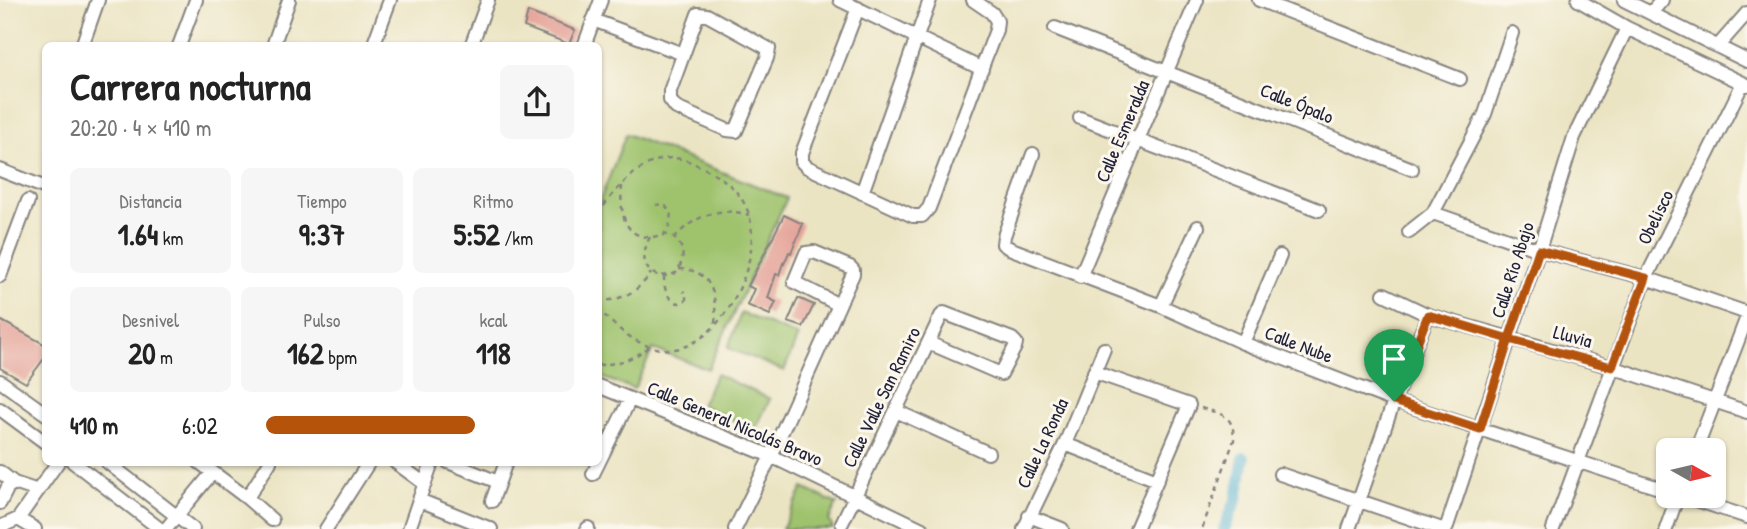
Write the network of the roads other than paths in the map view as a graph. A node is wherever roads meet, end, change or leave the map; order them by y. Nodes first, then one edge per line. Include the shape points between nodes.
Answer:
1 (98, 0) edge
2 (196, 0) edge
3 (289, 0) edge
4 (390, 0) edge
5 (488, 0) edge
6 (601, 0) edge
7 (840, 0) edge
8 (930, 0) edge
9 (973, 0) edge
10 (1197, 0) edge
11 (1258, 0) edge
12 (1578, 0) edge
13 (1624, 0) edge
14 (1662, 0) edge
15 (858, 8) junction
16 (1651, 13) junction
17 (1747, 13) edge
18 (593, 20) junction
19 (1055, 28) dead end
20 (1627, 28) junction
21 (1511, 33) dead end
22 (916, 36) junction
23 (83, 42) edge
24 (180, 42) edge
25 (275, 42) edge
26 (374, 42) edge
27 (472, 42) edge
28 (585, 42) edge
29 (1718, 46) junction
30 (683, 54) junction
31 (1747, 61) edge
32 (982, 69) junction
33 (1167, 72) junction
34 (1460, 79) dead end
35 (1745, 84) edge
36 (1080, 118) dead end
37 (1138, 142) junction
38 (1033, 155) dead end
39 (1412, 169) dead end
40 (0, 170) edge
41 (42, 186) edge
42 (862, 193) junction
43 (28, 201) dead end
44 (1319, 210) dead end
45 (1433, 213) junction
46 (1198, 228) dead end
47 (1409, 232) dead end
48 (1539, 250) junction
49 (1280, 256) dead end
50 (0, 276) edge
51 (1080, 277) junction
52 (1646, 278) junction
53 (1384, 294) dead end
54 (839, 305) junction
55 (1161, 306) junction
56 (1428, 315) junction
57 (1747, 315) edge
58 (1509, 339) junction
59 (929, 343) junction
60 (1243, 343) junction
61 (1104, 349) dead end
62 (1612, 367) junction
63 (1094, 372) junction
64 (0, 381) edge
65 (602, 388) edge
66 (630, 399) junction
67 (1394, 401) junction
68 (1714, 401) junction
69 (0, 409) edge
70 (42, 411) edge
71 (896, 411) junction
72 (1747, 412) edge
73 (1480, 429) junction
74 (1700, 438) edge
75 (40, 439) edge
76 (1065, 444) junction
77 (988, 453) dead end
78 (602, 456) edge
79 (771, 456) junction
80 (1577, 461) junction
81 (55, 466) edge
82 (78, 466) edge
83 (112, 466) edge
84 (204, 466) edge
85 (267, 466) edge
86 (366, 466) edge
87 (400, 466) edge
88 (431, 466) edge
89 (458, 466) edge
90 (504, 466) edge
91 (597, 466) edge
92 (0, 472) edge
93 (212, 473) junction
94 (593, 474) dead end
95 (1280, 474) dead end
96 (1157, 480) junction
97 (498, 482) junction
98 (14, 483) junction
99 (425, 484) junction
100 (1656, 487) edge
101 (38, 491) junction
102 (854, 497) junction
103 (247, 498) junction
104 (419, 500) junction
105 (492, 501) dead end
106 (1359, 501) junction
107 (0, 503) edge
108 (1675, 508) edge
109 (1720, 508) edge
110 (176, 516) junction
111 (1029, 516) junction
112 (1747, 517) edge
113 (18, 519) junction
114 (272, 520) dead end
115 (842, 523) dead end
116 (0, 527) edge
117 (36, 529) edge
118 (160, 529) edge
119 (166, 529) edge
120 (193, 529) edge
121 (326, 529) edge
122 (408, 529) edge
123 (491, 529) edge
124 (735, 529) edge
125 (922, 529) edge
126 (1024, 529) edge
127 (1062, 529) edge
128 (1136, 529) edge
129 (1349, 529) edge
130 (1444, 529) edge
131 (1553, 529) edge
132 (1666, 529) edge

1 - 23 street
2 - 24 street
3 - 25 street
4 - 26 street
5 - 27 street
6 - 18 street
7 - 15 street
8 - 22 street
9 - 32 street via 997,21
10 - 33 street, Calle Esmeralda
11 - 34 street
12 - 20 street
13 - 16 street
14 - 16 street
15 - 22 street
15 - 42 street via 802,162
16 - 29 street
17 - 29 street
18 - 28 street
18 - 30 street
19 - 33 street, Calle Ópalo
20 - 35 street
20 - 48 street, Calle Río Abajo via 1574,137
21 - 45 street via 1485,114
22 - 32 street
22 - 42 street
29 - 31 street
30 - 30 street via 698,15 707,15 769,49 736,131 676,108 670,100
32 - 42 street via 922,216
33 - 37 street, Calle Esmeralda
33 - 39 street, Calle Ópalo
35 - 52 street, Obelisco
36 - 37 street
37 - 44 street
37 - 51 street, Calle Esmeralda
38 - 51 street, Calle Nube via 1003,244
40 - 41 street
43 - 50 street
45 - 47 street
45 - 48 street
46 - 55 street
48 - 52 street
48 - 58 street, Calle Río Abajo
49 - 60 street
51 - 55 street, Calle Nube
52 - 57 street
52 - 62 street, Obelisco
53 - 56 street, Lluvia
54 - 54 street via 794,282 809,251 853,270
54 - 79 street
55 - 60 street, Calle Nube
56 - 58 street, Lluvia
56 - 67 street
57 - 68 street
58 - 62 street, Lluvia
58 - 73 street, Calle Río Abajo
59 - 59 street, Calle Valle San Ramiro via 944,313 1016,343 1003,372 997,374
59 - 71 street, Calle Valle San Ramiro
60 - 67 street, Calle Nube
61 - 63 street, Calle La Ronda
62 - 68 street, Lluvia
62 - 80 street, Obelisco
63 - 76 street, Calle La Ronda
63 - 96 street via 1189,405
64 - 70 street
65 - 66 street, Calle General Nicolás Bravo
66 - 78 street
66 - 79 street, Calle General Nicolás Bravo
67 - 73 street, Calle Nube
67 - 106 street
68 - 72 street, Lluvia
68 - 74 street
69 - 75 street
71 - 77 street
71 - 102 street, Calle Valle San Ramiro
73 - 80 street, Calle Nube
73 - 130 street, Calle Río Abajo
76 - 96 street
76 - 111 street, Calle La Ronda
79 - 102 street, Calle General Nicolás Bravo
79 - 124 street
80 - 100 street, Calle Nube
80 - 131 street, Obelisco
81 - 101 street
82 - 118 street
83 - 110 street
84 - 93 street
85 - 103 street
86 - 121 street
87 - 99 street
88 - 99 street
89 - 97 street
90 - 97 street
91 - 94 street
92 - 98 street
93 - 103 street
93 - 110 street
95 - 106 street
96 - 128 street
97 - 105 street
98 - 101 street
98 - 107 street
99 - 104 street
101 - 113 street
102 - 115 street, Calle Valle San Ramiro
102 - 125 street, Calle General Nicolás Bravo
103 - 114 street
104 - 122 street
104 - 123 street
106 - 129 street
106 - 130 street
108 - 132 street
109 - 112 street
110 - 119 street
110 - 120 street
111 - 126 street, Calle La Ronda
111 - 127 street
113 - 116 street
113 - 117 street

